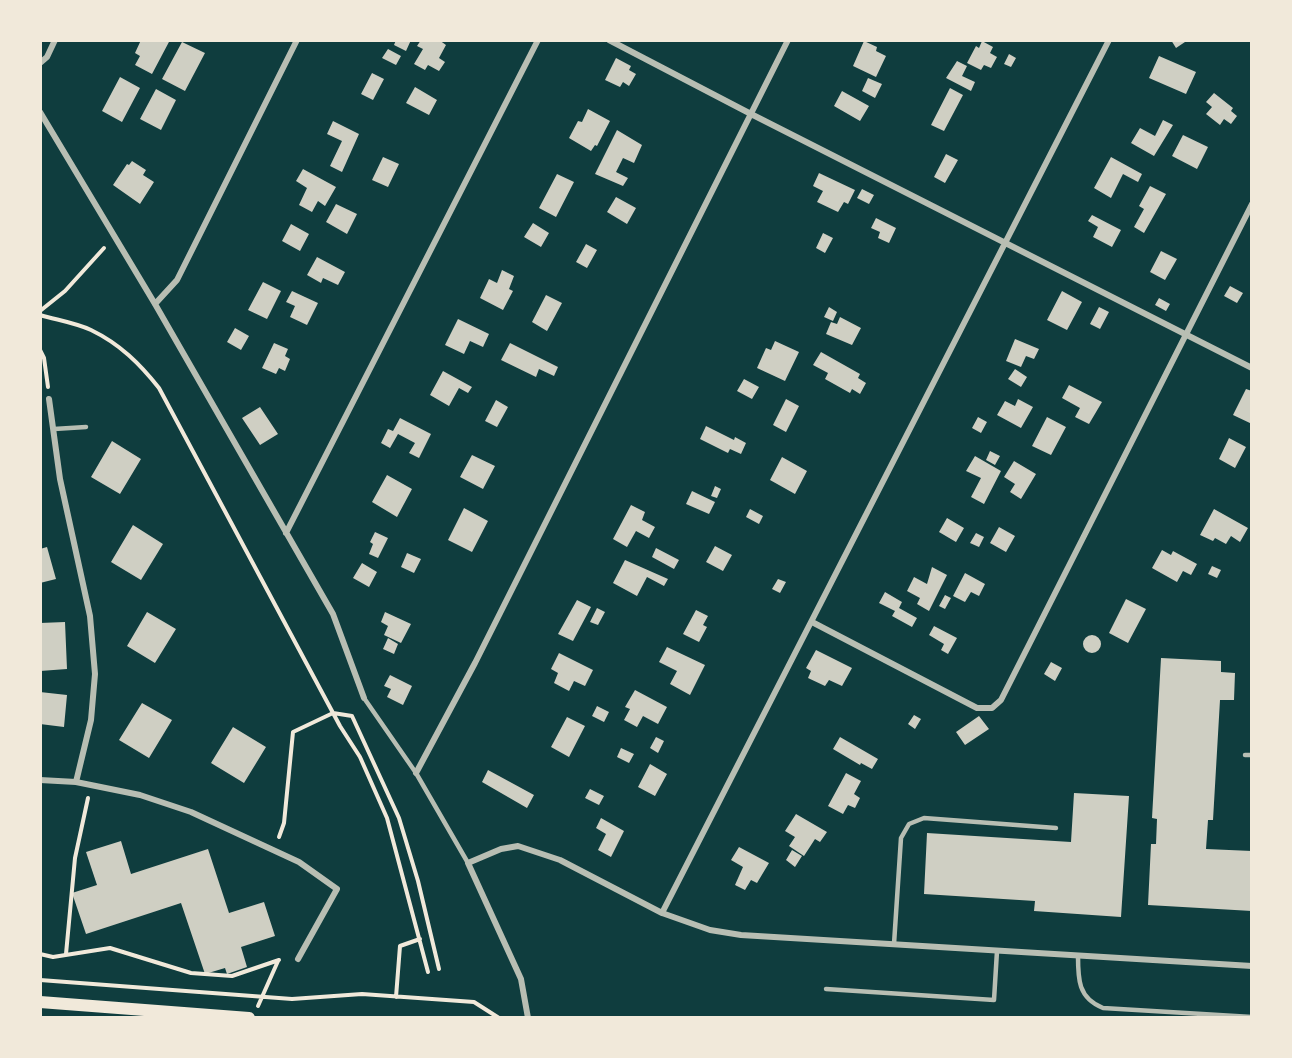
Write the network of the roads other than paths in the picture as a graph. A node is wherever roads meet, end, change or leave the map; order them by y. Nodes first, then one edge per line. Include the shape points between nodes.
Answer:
1 (55, 40) edge
2 (297, 40) edge
3 (538, 40) edge
4 (609, 40) edge
5 (788, 40) edge
6 (1109, 40) edge
7 (40, 63) edge
8 (40, 112) edge
9 (751, 114) junction
10 (1251, 204) edge
11 (1005, 243) junction
12 (155, 304) junction
13 (1186, 334) junction
14 (1251, 368) edge
15 (50, 399) road end
16 (86, 427) dead end
17 (54, 429) junction
18 (286, 533) junction
19 (812, 622) junction
20 (364, 698) joint
21 (1245, 754) dead end
22 (1251, 755) edge
23 (416, 773) junction
24 (40, 780) edge
25 (76, 782) junction
26 (1056, 828) dead end
27 (468, 863) junction
28 (662, 913) junction
29 (894, 944) junction
30 (997, 951) junction
31 (1078, 956) junction
32 (298, 959) road end
33 (1251, 966) edge
34 (826, 989) dead end
35 (40, 1002) edge
36 (252, 1014) edge
37 (528, 1017) edge
38 (1251, 1017) edge

1 - 7 street
2 - 12 street via 177,280
3 - 18 street
4 - 9 street
5 - 9 street
6 - 11 street
8 - 12 street
9 - 11 street
9 - 23 street
10 - 13 street
11 - 13 street
11 - 19 street
12 - 18 street
13 - 14 street
13 - 19 street via 1001,700 992,708 977,708
15 - 17 street
16 - 17 lane
17 - 25 street via 60,479 90,616 95,674 91,720
18 - 20 street via 333,614
19 - 28 street
20 - 23 lane
21 - 22 lane
23 - 27 lane
24 - 25 street
25 - 32 street via 140,795 192,812 299,862 338,889
26 - 29 lane via 924,818 909,824 901,838
27 - 28 street via 518,846 560,860
27 - 37 street via 521,979
28 - 29 street via 710,930 741,935
29 - 30 street
30 - 31 street
30 - 34 lane via 994,1000
31 - 33 street
31 - 38 lane via 1078,978 1084,994 1091,1003 1103,1008
35 - 36 main road

